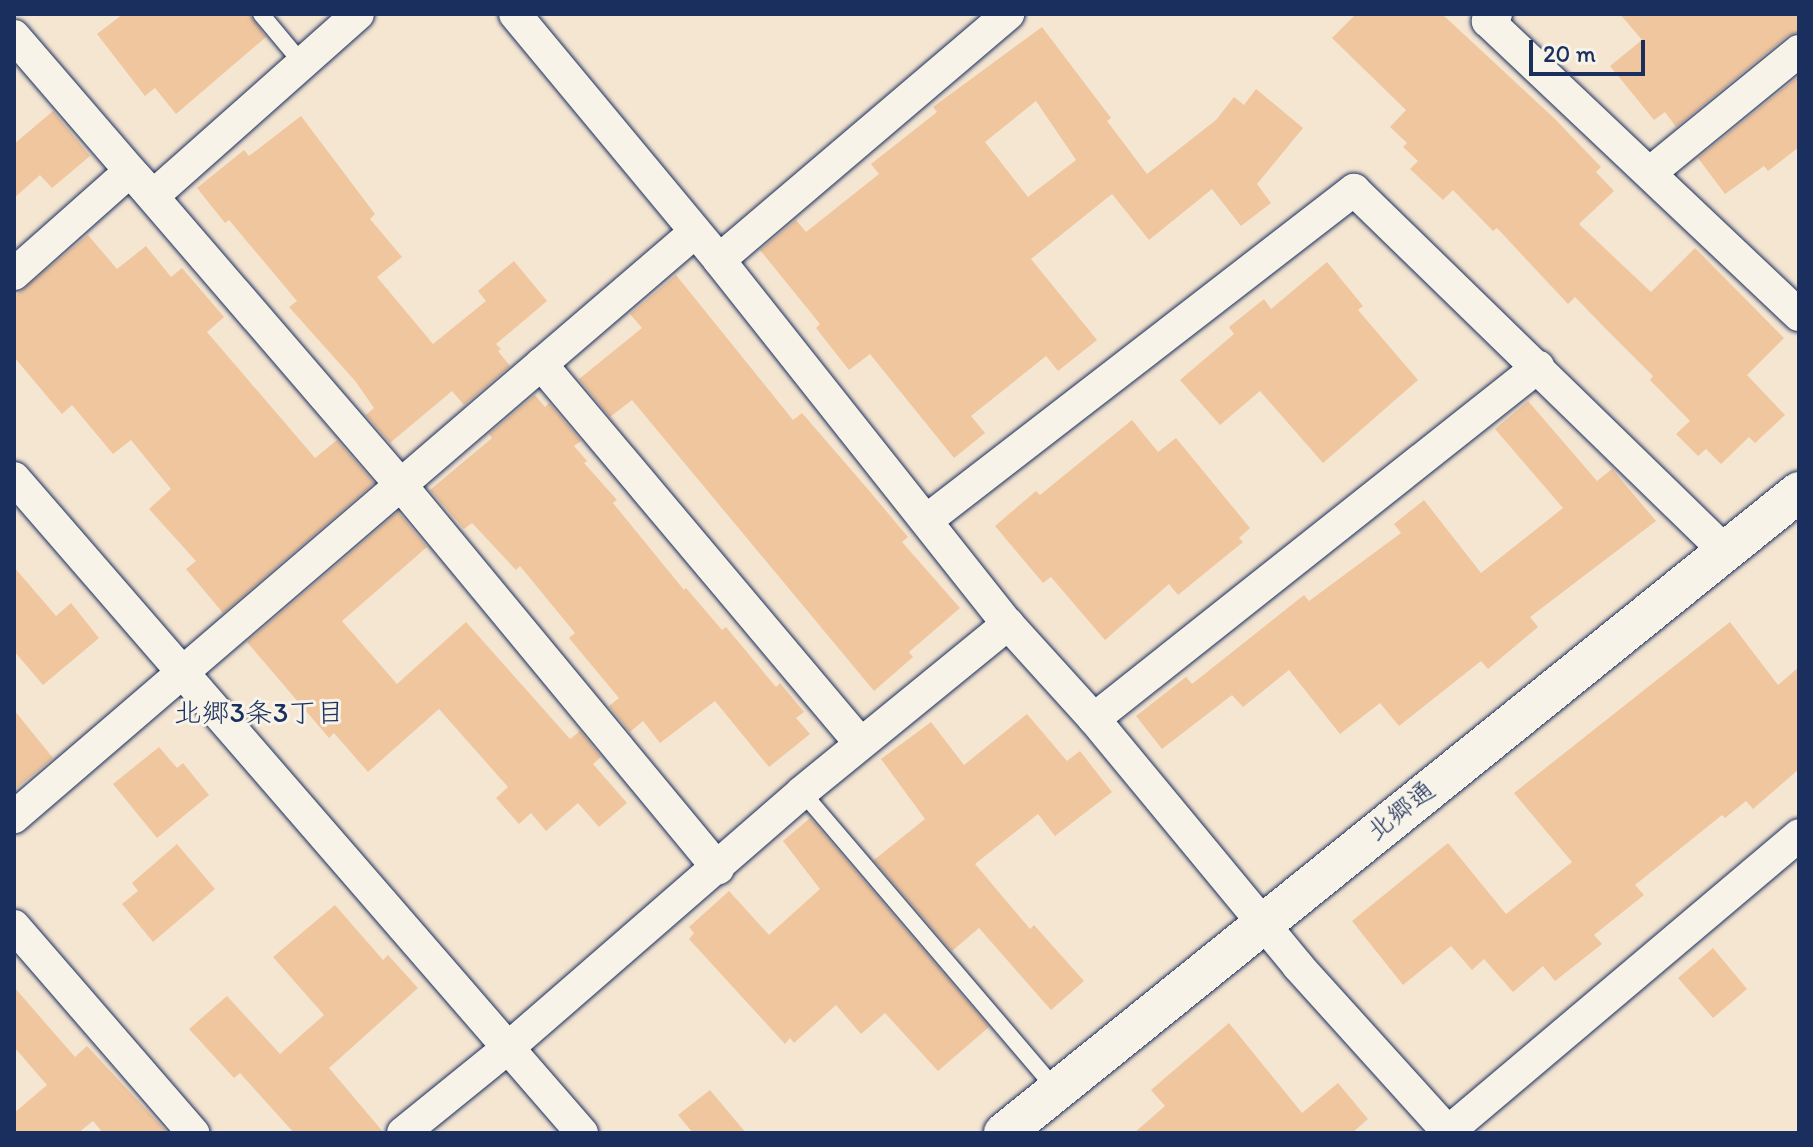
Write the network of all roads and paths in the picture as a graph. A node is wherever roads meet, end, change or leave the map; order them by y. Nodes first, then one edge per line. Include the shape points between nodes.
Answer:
1 (261, 14) edge
2 (358, 14) edge
3 (1008, 14) edge
4 (1488, 16) edge
5 (529, 19) edge
6 (14, 36) edge
7 (1799, 51) edge
8 (302, 63) junction
9 (130, 171) junction
10 (1651, 172) junction
11 (695, 232) junction
12 (719, 260) junction
13 (14, 274) edge
14 (1799, 315) edge
15 (541, 364) junction
16 (1538, 367) junction
17 (14, 478) edge
18 (400, 484) junction
19 (1799, 492) edge
20 (927, 520) junction
21 (1726, 552) junction
22 (1008, 624) junction
23 (183, 670) junction
24 (1094, 719) junction
25 (860, 743) junction
26 (802, 792) junction
27 (14, 817) edge
28 (1799, 835) edge
29 (718, 868) junction
30 (1265, 922) junction
31 (14, 926) edge
32 (508, 1048) junction
33 (1056, 1089) junction
34 (1449, 1132) edge
35 (193, 1133) edge
36 (403, 1133) edge
37 (582, 1133) edge
38 (1004, 1133) edge

1 - 8 lane
2 - 8 street
3 - 12 street
4 - 10 street
5 - 11 street
6 - 9 street
7 - 10 street
8 - 9 street via 153,196
9 - 13 street
9 - 18 street
10 - 14 street
11 - 12 street
11 - 15 street
12 - 20 street
15 - 18 street
15 - 25 street
16 - 20 street via 1354,190
16 - 21 street
16 - 24 street
17 - 23 street
18 - 23 street
18 - 29 street
19 - 21 street, 北郷通
20 - 22 street
21 - 30 street, 北郷通
22 - 24 street
22 - 25 street
23 - 27 street
23 - 32 street
24 - 30 street
25 - 26 street
26 - 29 street
26 - 33 lane
28 - 34 street
29 - 32 street
30 - 33 street, 北郷通
30 - 34 street via 1298,966
31 - 35 street
32 - 36 street
32 - 37 street
33 - 38 street, 北郷通

